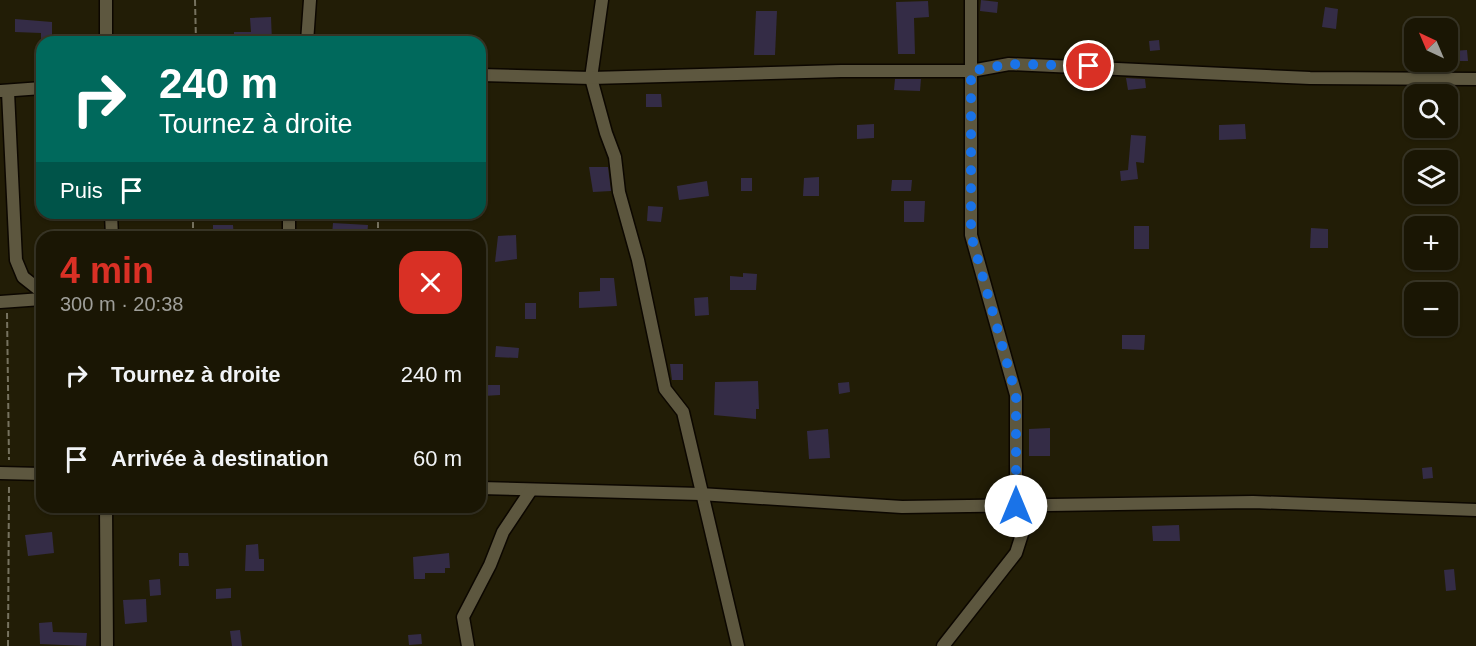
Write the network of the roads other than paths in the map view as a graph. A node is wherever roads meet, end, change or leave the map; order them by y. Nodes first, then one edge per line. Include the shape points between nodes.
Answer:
1 (106, 0) edge
2 (310, 0) edge
3 (602, 0) edge
4 (971, 0) edge
5 (106, 36) edge
6 (307, 36) edge
7 (971, 71) junction
8 (486, 75) edge
9 (591, 78) junction
10 (1476, 79) edge
11 (36, 89) edge
12 (4, 92) edge
13 (36, 288) edge
14 (36, 299) edge
15 (0, 302) edge
16 (0, 472) edge
17 (36, 474) edge
18 (486, 488) edge
19 (531, 490) junction
20 (700, 494) junction
21 (1016, 506) junction
22 (1476, 510) edge
23 (106, 513) edge
24 (107, 646) edge
25 (468, 646) edge
26 (738, 646) edge
27 (944, 646) edge

1 - 5 street
2 - 6 street
3 - 9 street
4 - 7 street
7 - 9 street
7 - 10 street via 1009,64 1310,78
7 - 21 street via 971,235 1016,395
8 - 9 street
9 - 20 street via 615,157 619,192 638,260 664,389 683,412
11 - 12 street
12 - 13 street via 16,260 22,277
14 - 15 street
16 - 17 street
18 - 19 street
19 - 20 street
19 - 25 street via 503,532 463,617
20 - 21 street via 902,507
20 - 26 street
21 - 22 street via 1253,502
21 - 27 street via 1023,531 1016,553
23 - 24 street

